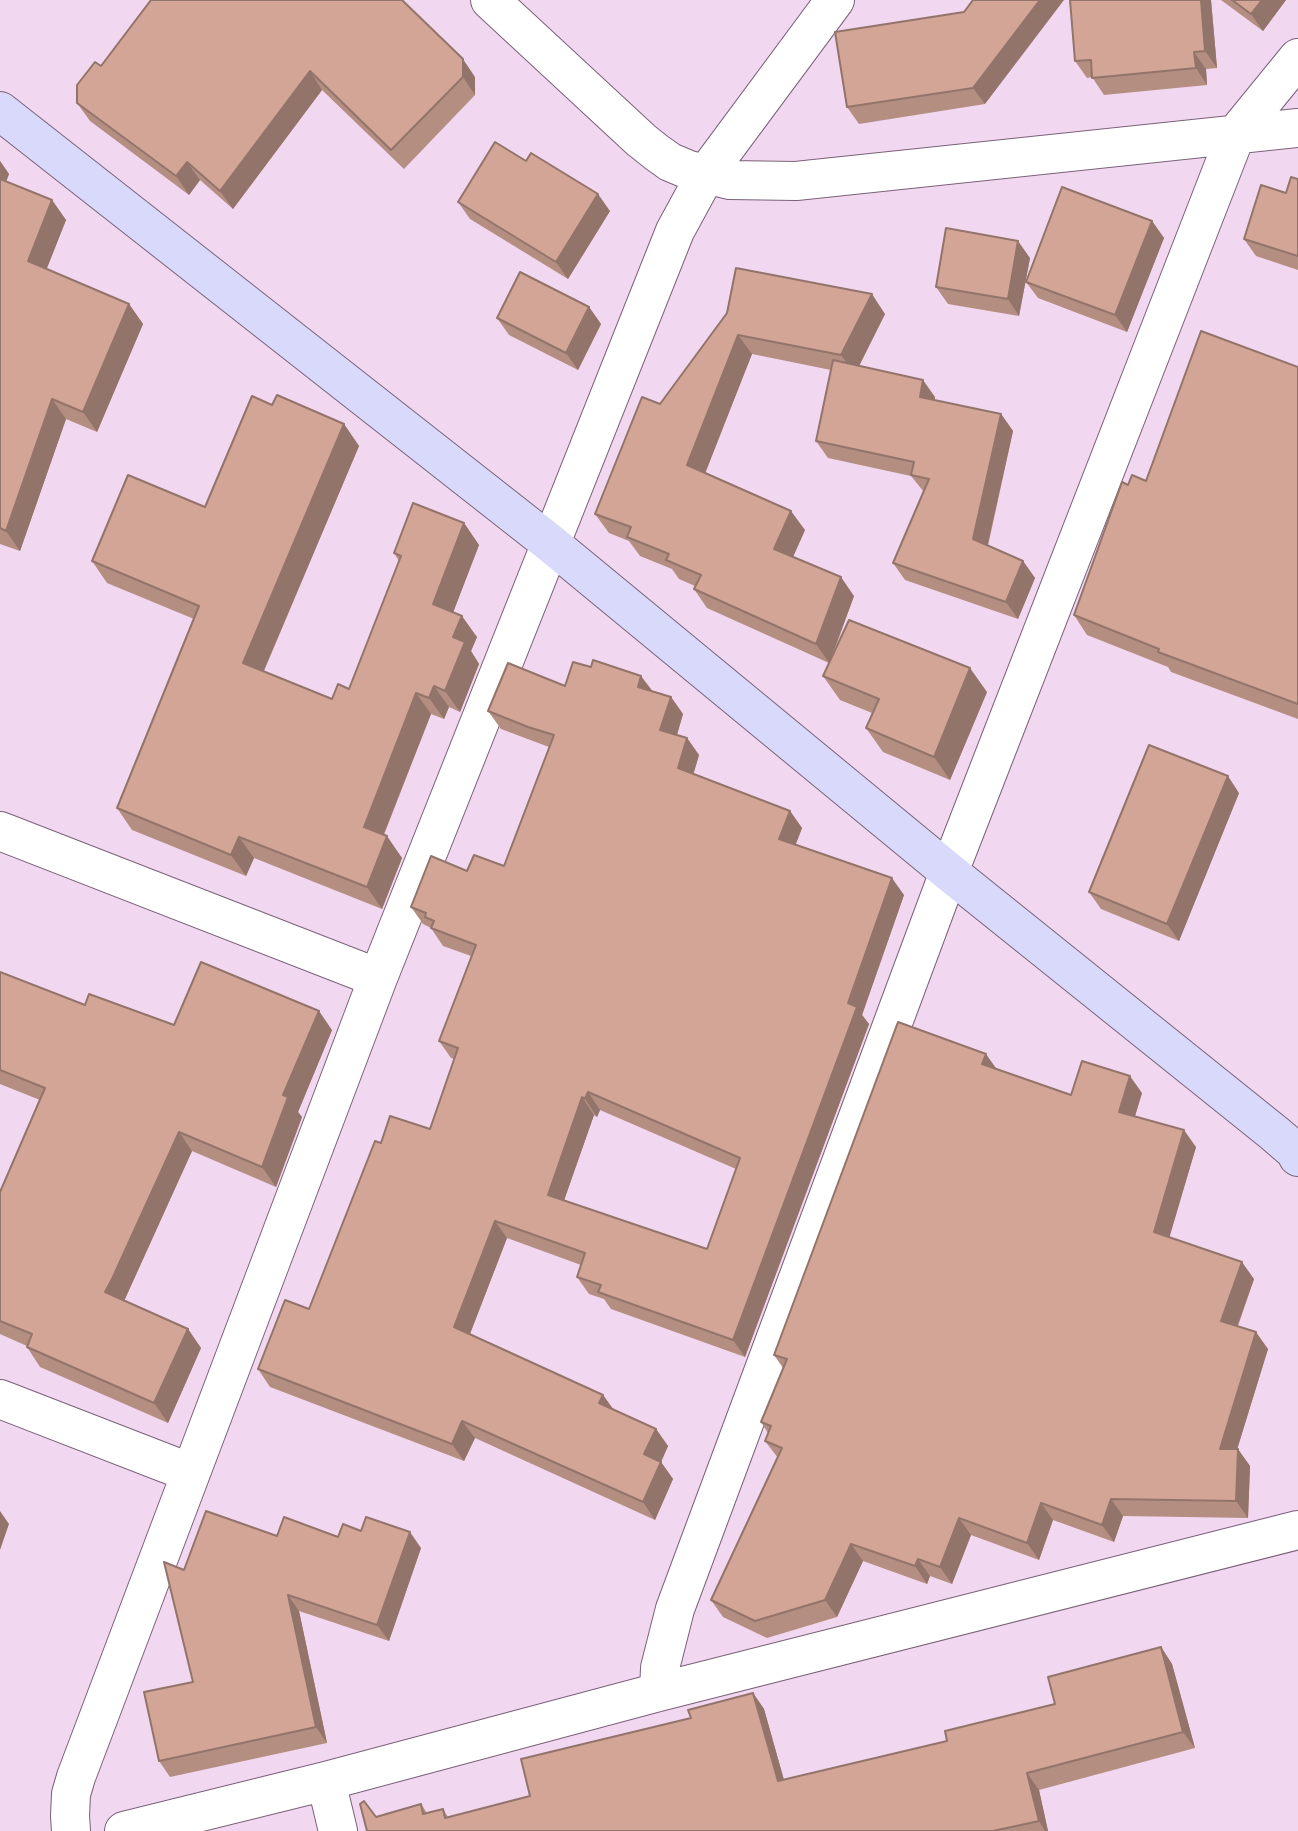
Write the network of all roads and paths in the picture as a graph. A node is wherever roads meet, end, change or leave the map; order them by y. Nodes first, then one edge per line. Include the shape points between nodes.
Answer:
1 (491, 0) edge
2 (835, 0) edge
3 (1298, 58) edge
4 (0, 111) edge
5 (1298, 128) edge
6 (1236, 134) junction
7 (706, 174) junction
8 (550, 543) junction
9 (0, 831) edge
10 (949, 872) junction
11 (378, 978) junction
12 (1298, 1157) edge
13 (0, 1399) edge
14 (191, 1473) junction
15 (1298, 1530) edge
16 (659, 1692) junction
17 (326, 1781) junction
18 (71, 1831) edge
19 (124, 1831) edge
20 (338, 1831) edge

1 - 7 street via 641,140 670,162
2 - 7 street
3 - 6 street
4 - 8 street
5 - 6 street
6 - 7 street via 796,181 730,180
6 - 10 street
7 - 8 street via 675,231
8 - 10 street
8 - 11 street
9 - 11 street
10 - 12 street
10 - 16 street via 676,1609 660,1668
11 - 14 street
13 - 14 street
14 - 18 street via 76,1777
15 - 16 street
16 - 17 street
17 - 19 street
17 - 20 street

